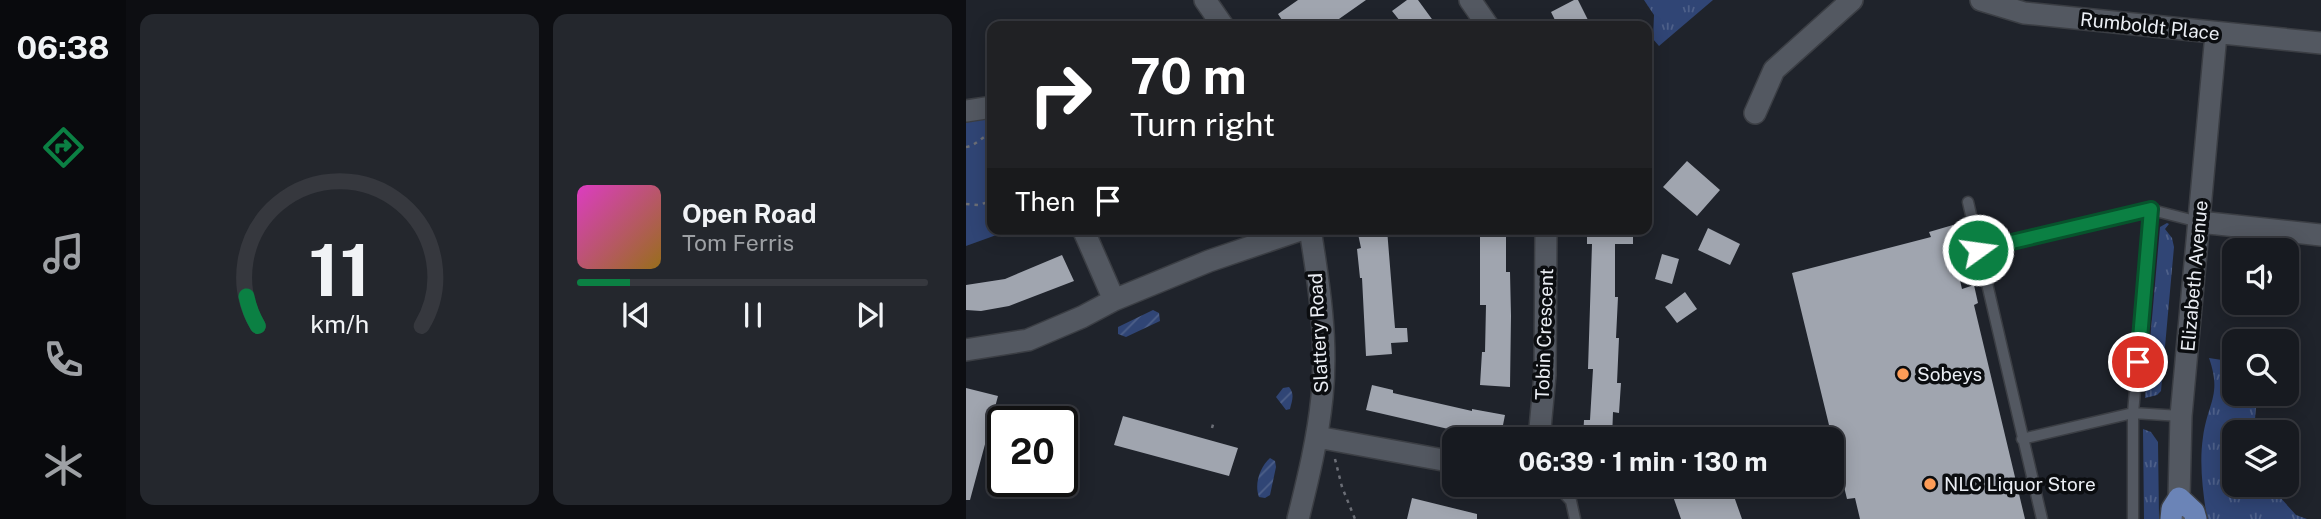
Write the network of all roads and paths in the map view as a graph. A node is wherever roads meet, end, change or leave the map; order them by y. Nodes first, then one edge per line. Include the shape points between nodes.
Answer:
1 (1470, 0) edge
2 (1852, 0) edge
3 (1981, 0) edge
4 (1485, 21) edge
5 (2216, 34) junction
6 (2321, 43) edge
7 (987, 108) edge
8 (966, 111) edge
9 (1755, 113) dead end
10 (987, 135) edge
11 (966, 147) edge
12 (987, 202) edge
13 (1968, 202) dead end
14 (966, 205) edge
15 (2151, 209) junction
16 (2199, 222) junction
17 (1086, 235) edge
18 (1285, 235) edge
19 (1311, 235) edge
20 (1546, 235) edge
21 (2321, 235) edge
22 (1978, 250) junction
23 (1114, 300) junction
24 (966, 350) edge
25 (2133, 413) junction
26 (2181, 416) junction
27 (1214, 421) dead end
28 (1540, 427) edge
29 (1212, 428) dead end
30 (1317, 437) junction
31 (2022, 439) junction
32 (1335, 459) dead end
33 (1442, 461) edge
34 (1567, 497) edge
35 (2181, 509) edge
36 (1298, 519) edge
37 (1355, 519) edge
38 (1575, 519) edge
39 (2042, 519) edge
40 (2133, 519) edge
41 (2171, 519) edge
42 (2196, 519) edge

1 - 4 street
2 - 9 street via 1774,70
3 - 5 street, Rumboldt Place via 2024,13
5 - 6 street, Rumboldt Place
5 - 16 street, Elizabeth Avenue
7 - 8 street
10 - 11 path
12 - 14 path
13 - 22 lane
15 - 16 lane
15 - 22 lane
15 - 25 lane
16 - 21 street
16 - 26 street, Elizabeth Avenue
17 - 23 street
18 - 23 street
19 - 30 street, Slattery Road via 1324,356
20 - 28 street, Tobin Crescent
22 - 31 lane
23 - 24 street via 1028,340
25 - 26 lane
25 - 31 lane
25 - 40 lane
26 - 35 street, Elizabeth Avenue
27 - 29 path
30 - 33 street
30 - 36 street, Slattery Road
31 - 39 lane
32 - 37 path
34 - 38 lane
35 - 41 main road via 2172,509
35 - 42 main road via 2194,512

